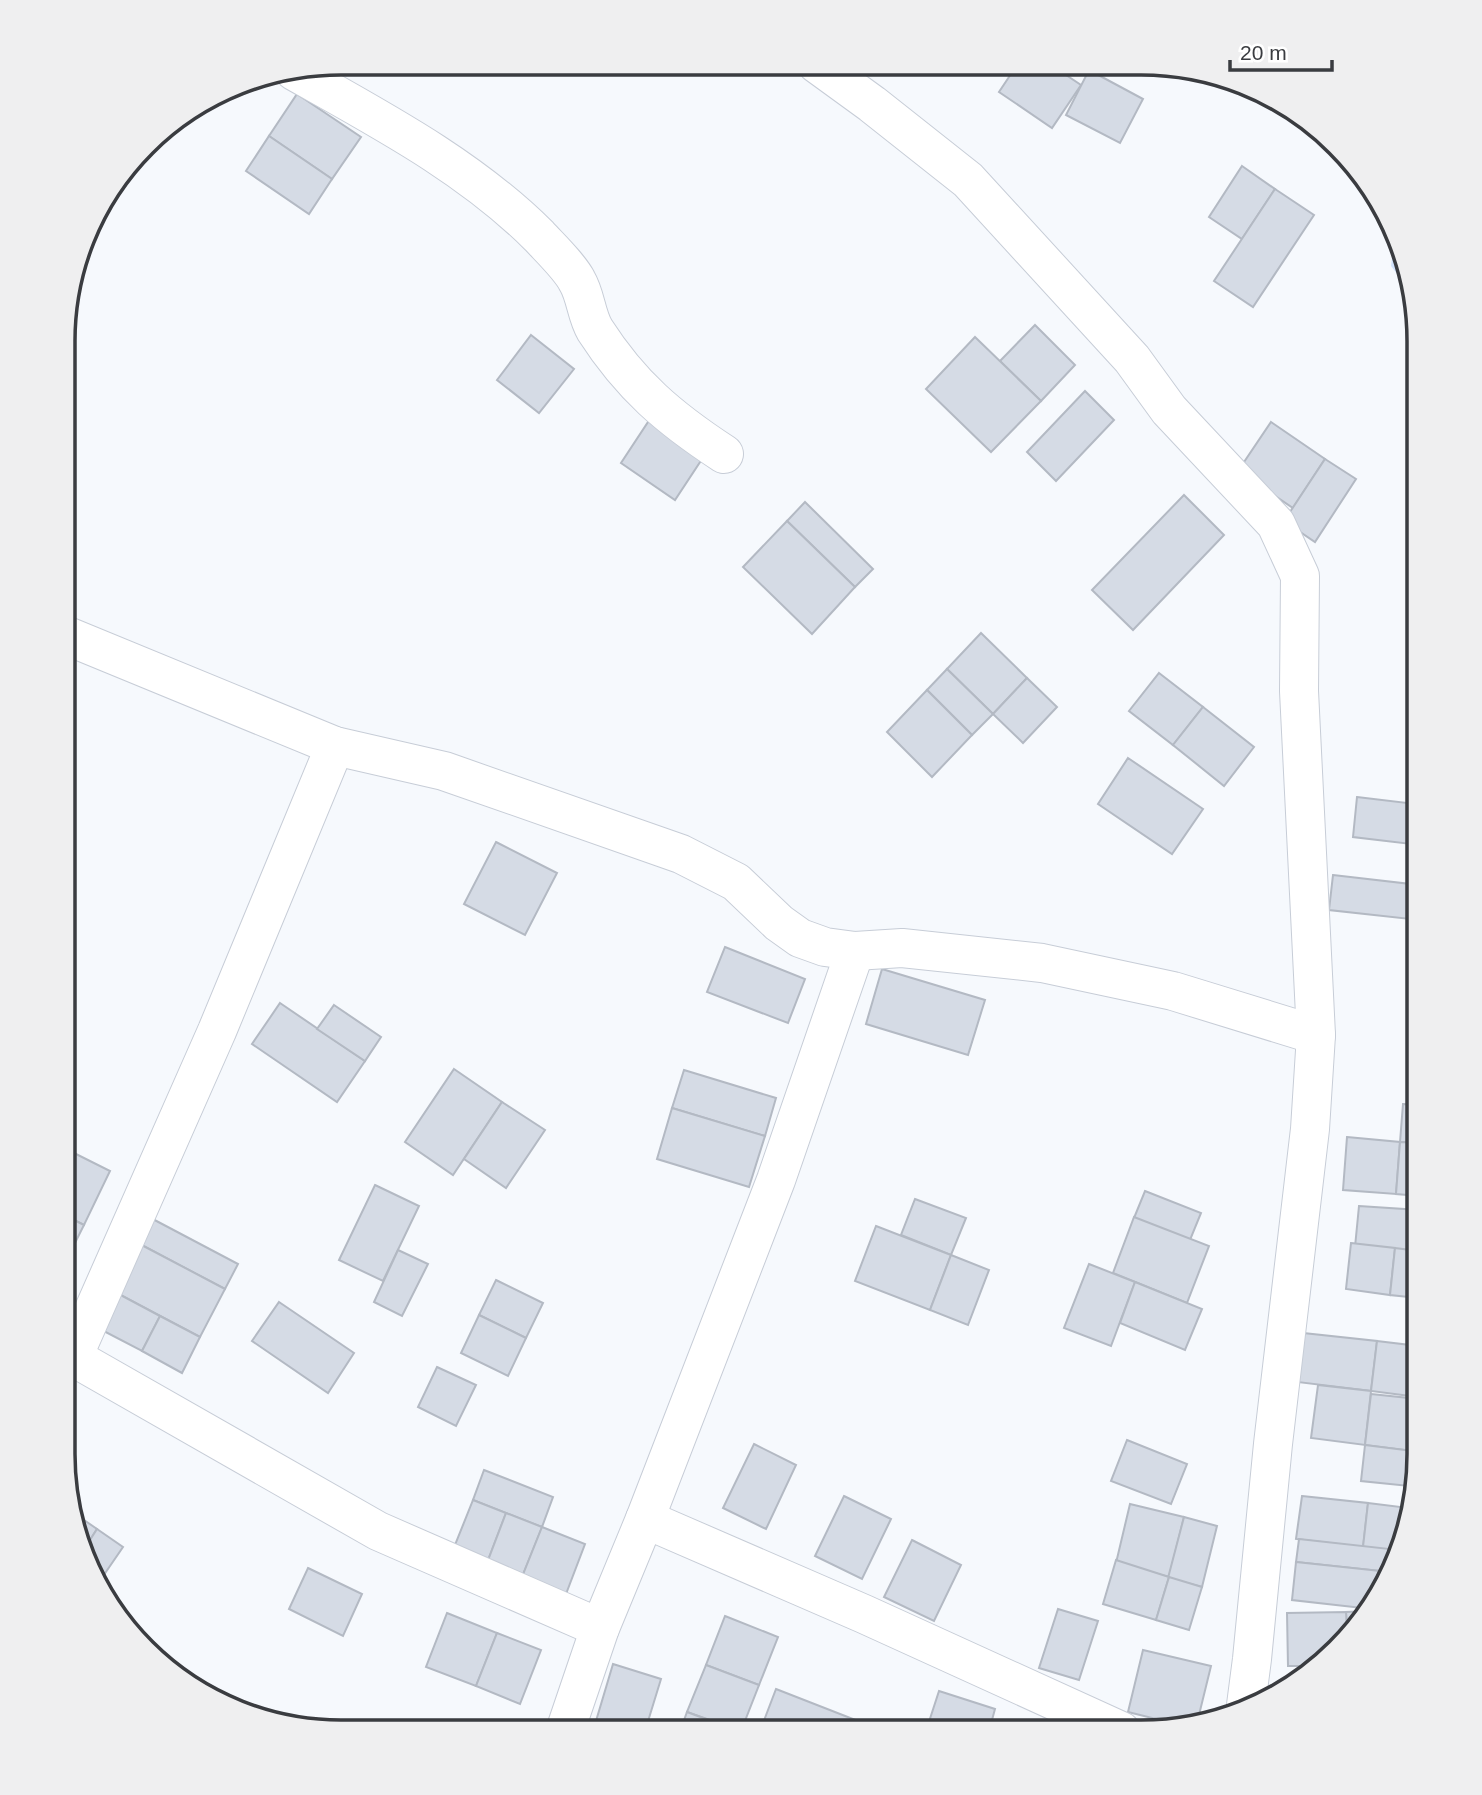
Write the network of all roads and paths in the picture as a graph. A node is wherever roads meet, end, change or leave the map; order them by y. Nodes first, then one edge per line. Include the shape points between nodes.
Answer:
1 (832, 75) edge
2 (306, 78) edge
3 (724, 454) dead end
4 (75, 639) edge
5 (335, 746) junction
6 (855, 951) junction
7 (1316, 1035) junction
8 (75, 1344) edge
9 (75, 1363) edge
10 (645, 1519) junction
11 (600, 1628) junction
12 (1246, 1697) edge
13 (569, 1720) edge
14 (1097, 1720) edge

1 - 7 street via 968,180 1132,359 1169,410 1276,524 1300,576 1298,691
2 - 3 street via 408,136 486,190 539,236 577,280 594,328 629,377 677,424
4 - 5 street
5 - 6 street via 444,771 681,854 736,882 800,938
5 - 8 street via 217,1031
6 - 7 street via 902,948 1042,963 1173,991
6 - 10 street via 776,1180
7 - 12 street via 1310,1129
9 - 11 street via 378,1531
10 - 11 street
10 - 14 street
11 - 13 street

